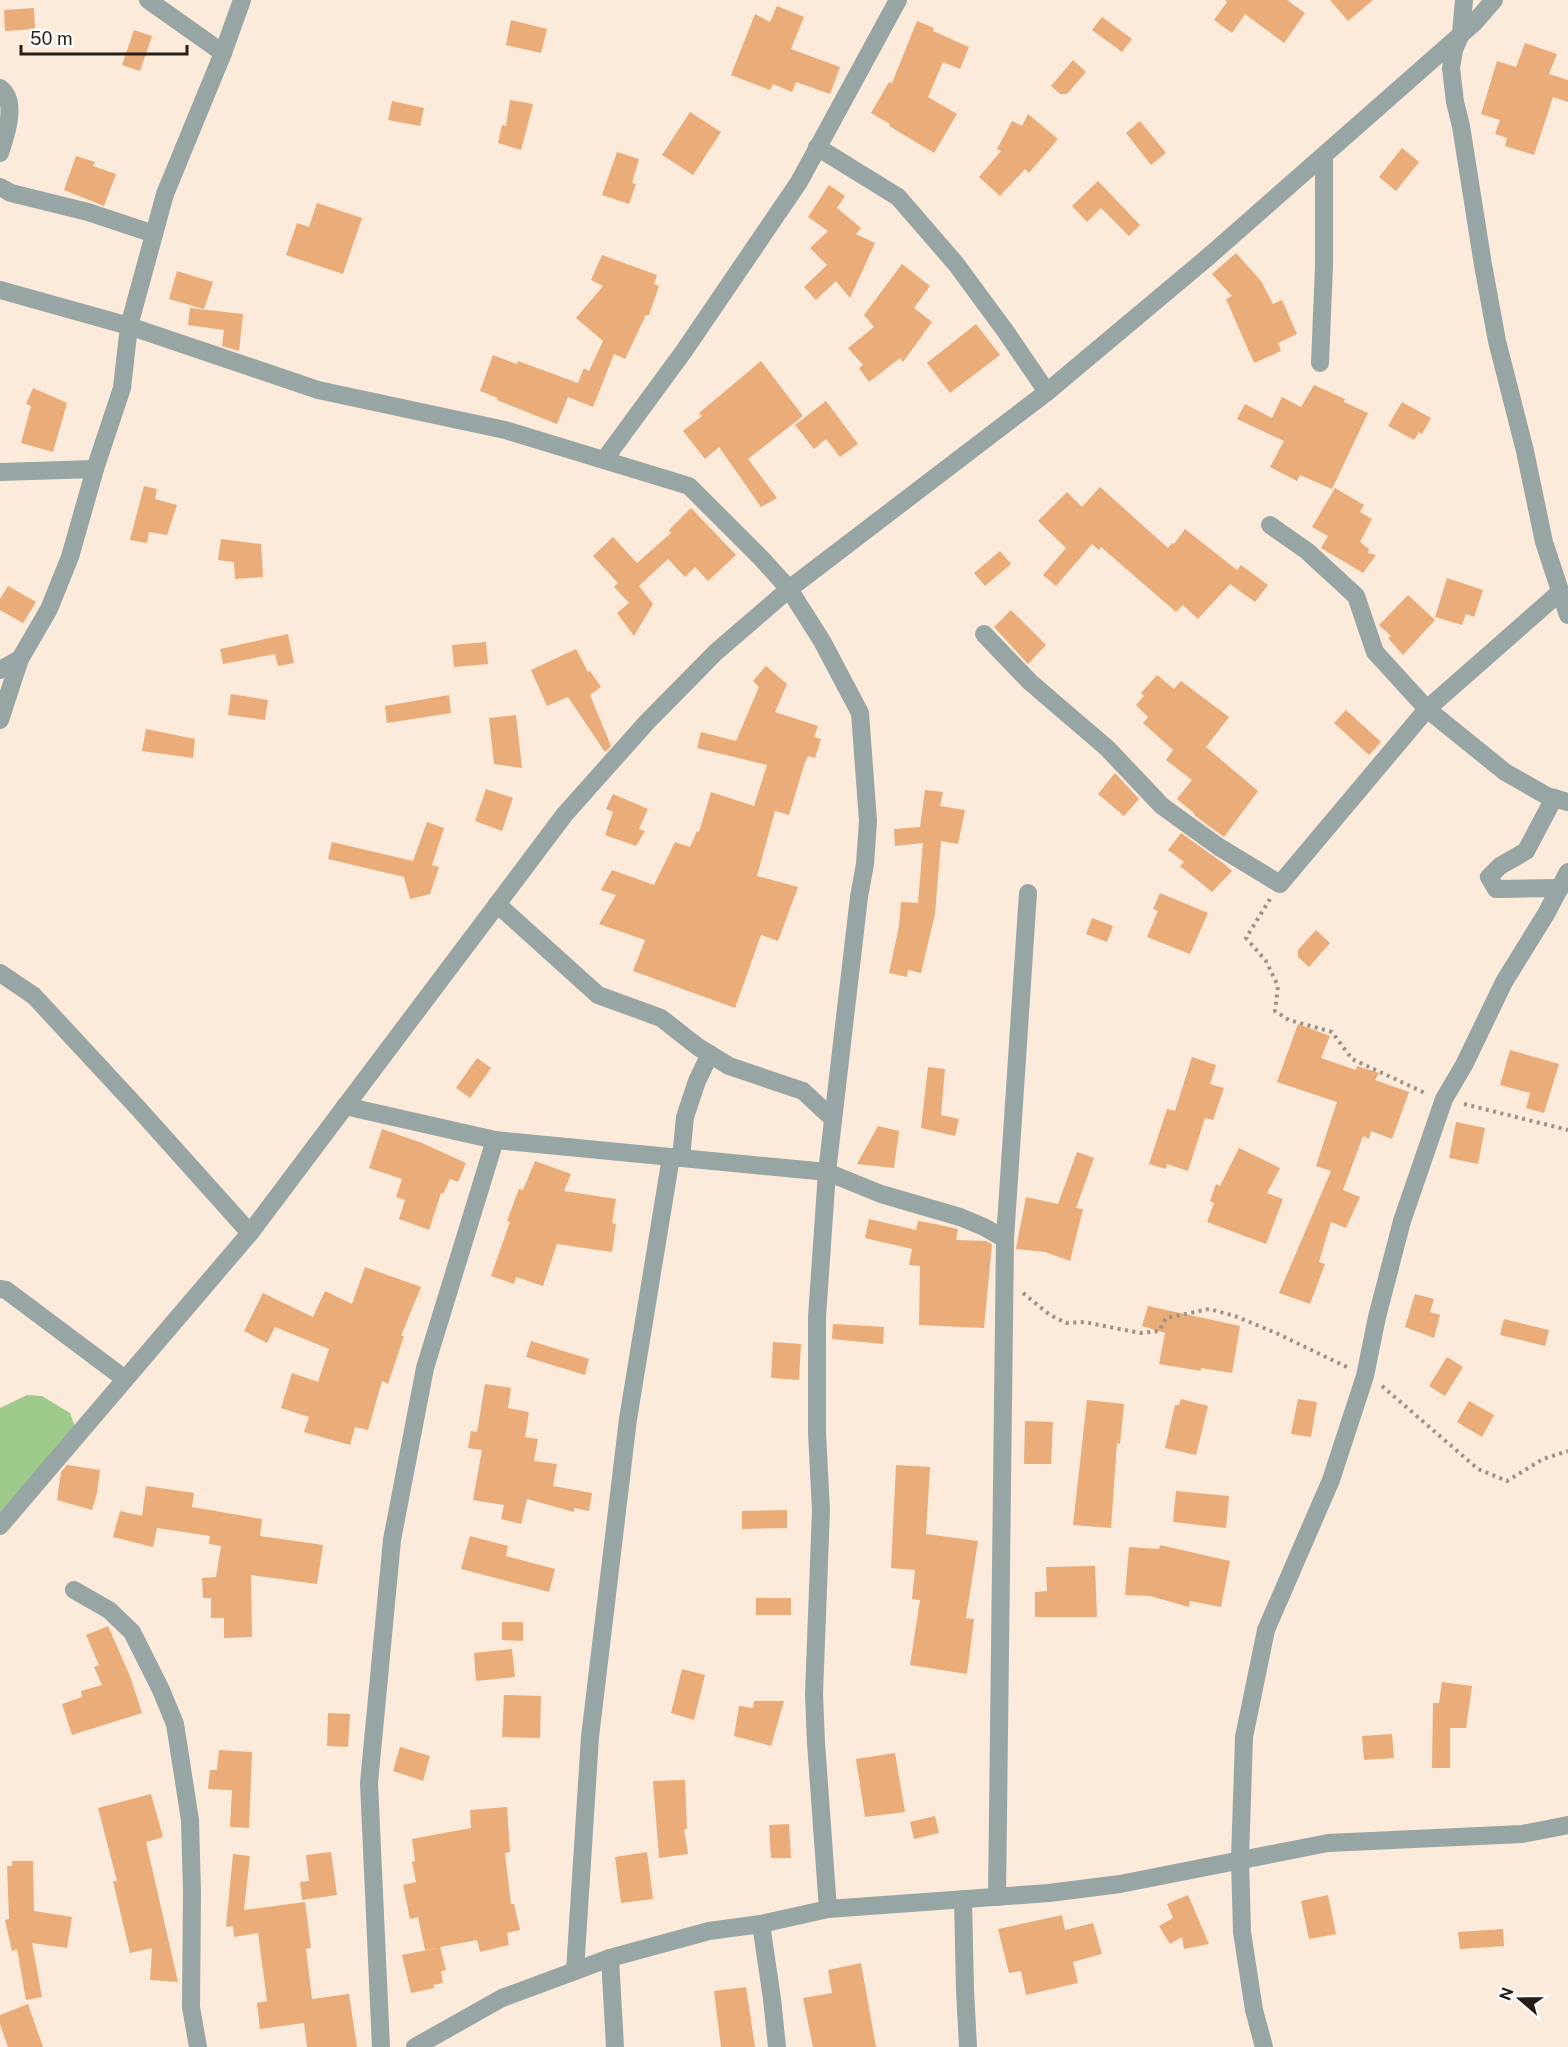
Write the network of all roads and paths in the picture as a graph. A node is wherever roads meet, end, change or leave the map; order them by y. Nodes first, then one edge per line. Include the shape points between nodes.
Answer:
1 (148, 0) edge
2 (242, 0) edge
3 (898, 0) edge
4 (1464, 0) edge
5 (1494, 0) edge
6 (1461, 33) junction
7 (224, 53) junction
8 (0, 88) edge
9 (817, 147) junction
10 (0, 153) edge
11 (1324, 157) junction
12 (0, 187) edge
13 (154, 234) junction
14 (0, 290) edge
15 (129, 326) junction
16 (1320, 363) dead end
17 (1047, 392) junction
18 (604, 460) junction
19 (95, 469) junction
20 (0, 472) edge
21 (1270, 525) dead end
22 (789, 589) junction
23 (1560, 592) junction
24 (1568, 615) edge
25 (984, 634) dead end
26 (20, 659) junction
27 (0, 669) edge
28 (1427, 709) junction
29 (0, 720) edge
30 (1561, 800) edge
31 (1564, 880) edge
32 (1280, 884) junction
33 (1028, 893) dead end
34 (497, 904) junction
35 (0, 973) edge
36 (710, 1054) junction
37 (1444, 1100) junction
38 (345, 1106) junction
39 (833, 1119) junction
40 (1568, 1130) edge
41 (495, 1140) junction
42 (676, 1157) junction
43 (827, 1173) junction
44 (249, 1233) junction
45 (1005, 1239) junction
46 (0, 1289) edge
47 (1020, 1291) dead end
48 (1365, 1376) junction
49 (125, 1379) junction
50 (1568, 1451) edge
51 (0, 1526) edge
52 (74, 1590) dead end
53 (1568, 1825) edge
54 (1240, 1859) junction
55 (997, 1897) junction
56 (963, 1899) junction
57 (828, 1909) junction
58 (761, 1924) junction
59 (610, 1958) junction
60 (575, 1971) junction
61 (198, 2047) edge
62 (381, 2047) edge
63 (415, 2047) edge
64 (615, 2047) edge
65 (777, 2047) edge
66 (968, 2047) edge
67 (1264, 2047) edge

1 - 7 street
2 - 7 street
3 - 9 street
4 - 6 street
5 - 6 street
6 - 11 street
6 - 23 street via 1454,50 1452,85 1483,265 1544,542
7 - 13 street via 168,185
8 - 10 street via 9,99 10,108
9 - 17 street via 897,197 956,264
9 - 18 street via 799,182
11 - 16 street
11 - 17 street
12 - 13 street
13 - 15 street
14 - 15 street
15 - 18 street via 318,390 505,430
15 - 19 street via 122,388
17 - 22 street
18 - 22 street via 689,486
19 - 20 street
19 - 26 street via 53,598
21 - 28 street via 1307,551 1356,596 1375,652
22 - 34 street via 716,652 647,722 565,814
22 - 39 street via 860,713 867,792 865,864
23 - 24 street
23 - 28 street
25 - 32 street via 1030,682 1107,748 1162,806
26 - 27 street
26 - 29 street
28 - 30 street via 1506,772
28 - 32 street
30 - 31 street via 1526,851 1489,877 1496,889
31 - 37 street via 1504,982
32 - 37 path via 1246,938 1266,961 1278,986 1275,1011 1289,1020 1332,1032 1352,1059
33 - 45 street
34 - 36 street via 598,994 661,1018
34 - 38 street
35 - 44 street via 34,996
36 - 39 street via 729,1066 803,1091
36 - 42 street via 697,1081
37 - 40 path
37 - 48 street via 1402,1221
38 - 41 street
38 - 44 street
39 - 43 street
41 - 42 street
41 - 62 street via 424,1368 392,1540 369,1783
42 - 43 street
42 - 60 street via 628,1419 590,1737
43 - 45 street via 960,1217
43 - 57 street via 817,1317 821,1510 814,1694
44 - 49 street
45 - 55 street
46 - 49 street
47 - 48 path via 1066,1323 1084,1322 1140,1333 1159,1331 1166,1318 1209,1309 1276,1333
48 - 50 path via 1479,1469 1507,1481 1543,1459
48 - 54 street via 1331,1480 1266,1630 1244,1737
49 - 51 street
52 - 61 street via 109,1610 132,1632 175,1724 190,1820 191,2007
53 - 54 street via 1522,1834 1328,1843
54 - 55 street via 1120,1884
54 - 67 street via 1242,1932
55 - 56 street
56 - 57 street
56 - 66 street
57 - 58 street
58 - 59 street via 709,1931
58 - 65 street
59 - 60 street
59 - 64 street
60 - 63 street via 502,1998

